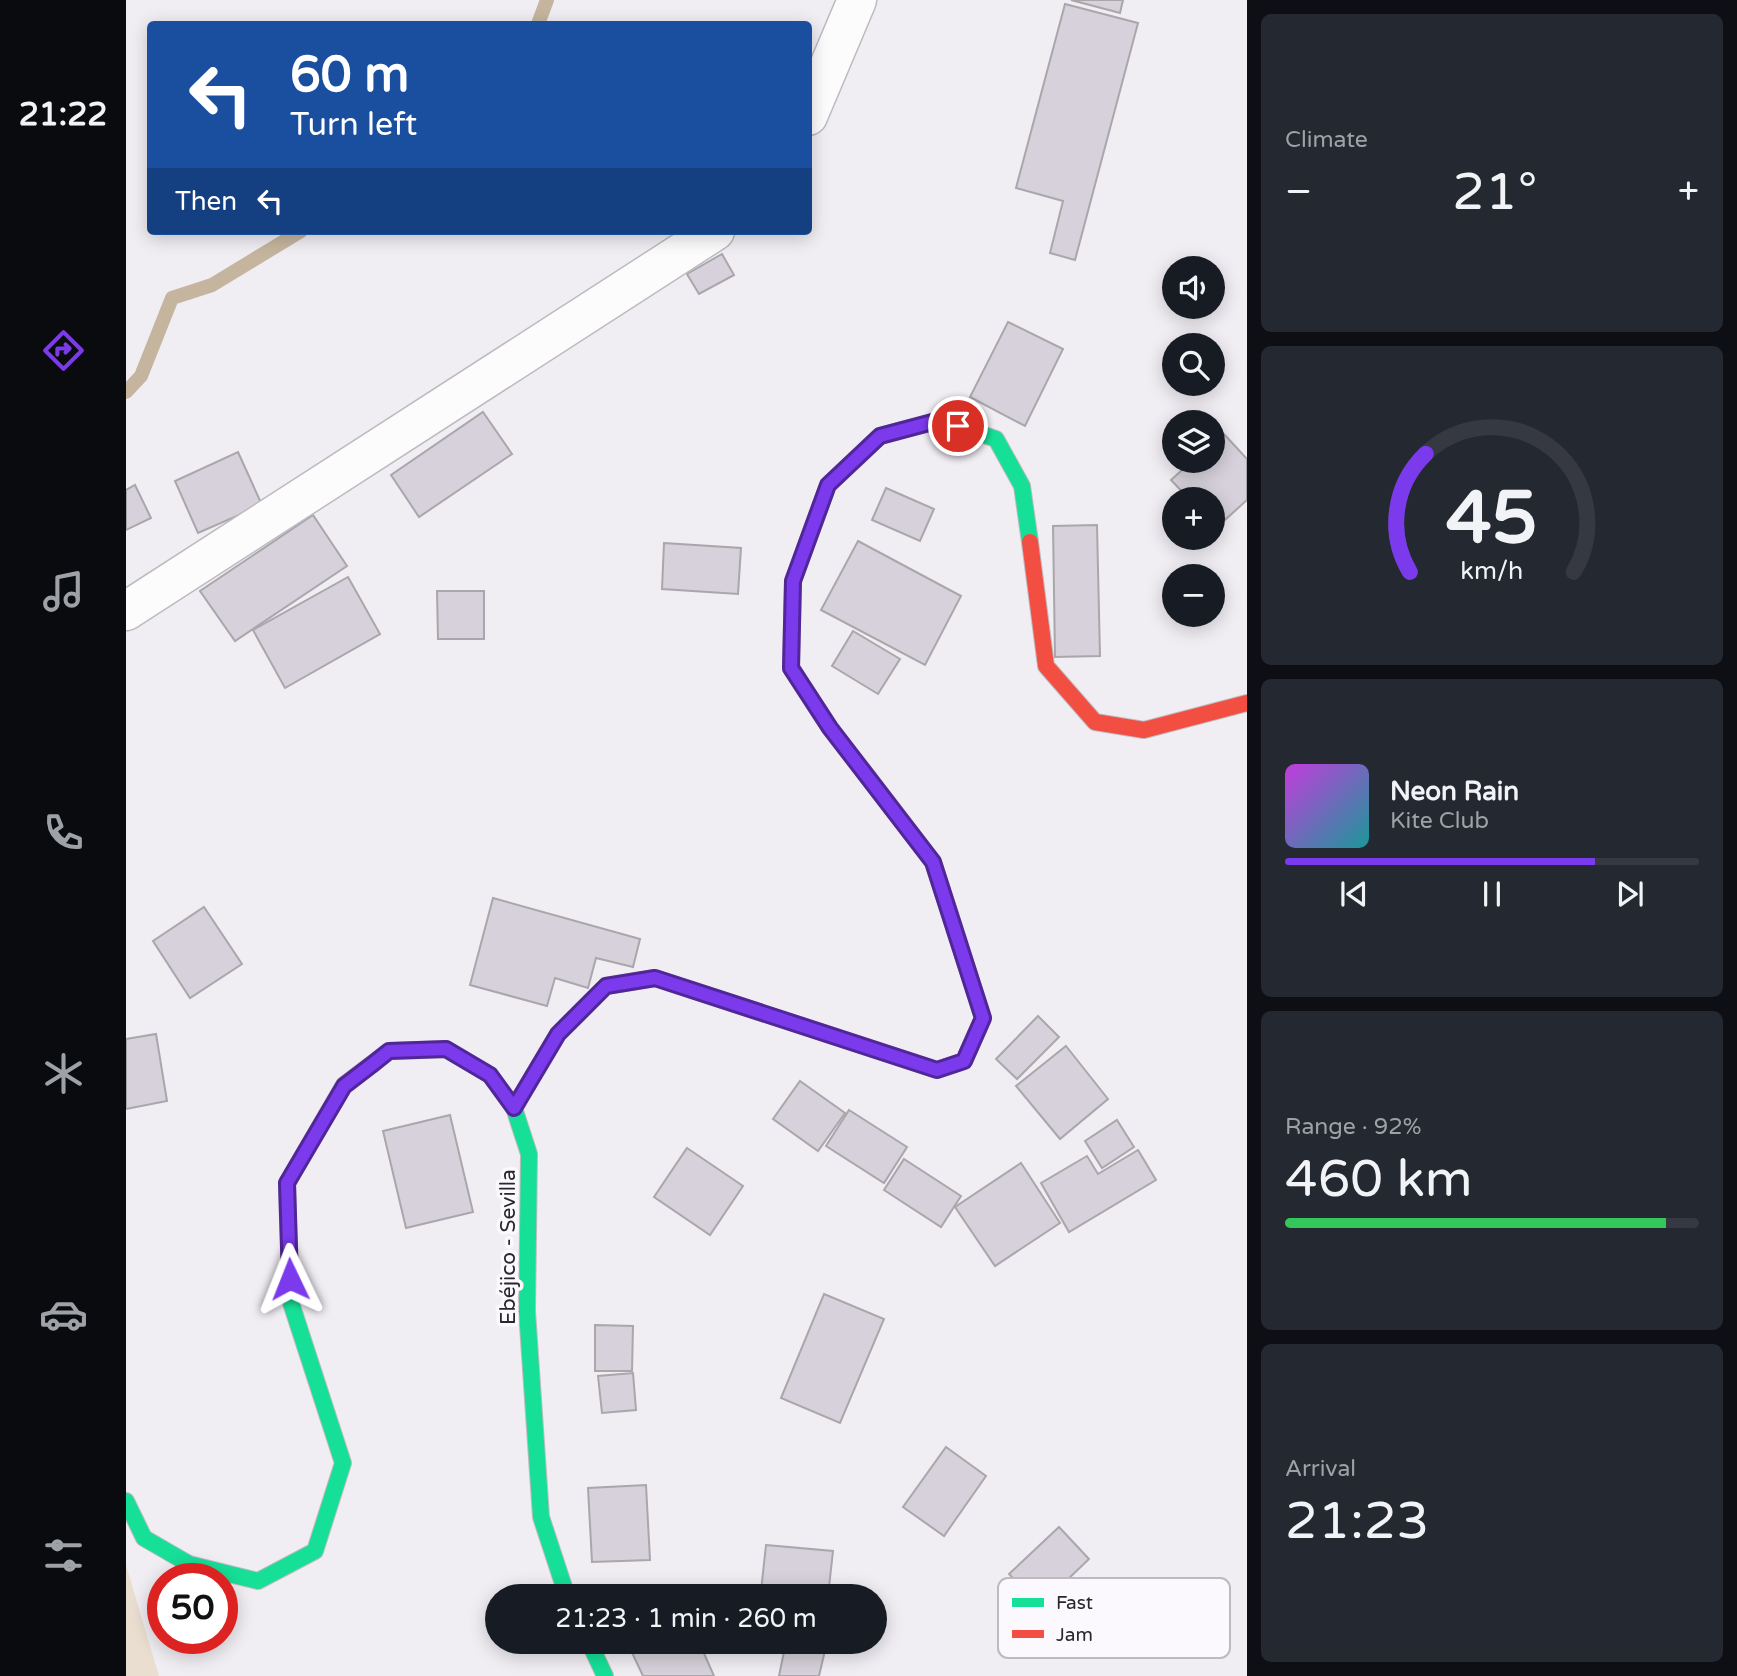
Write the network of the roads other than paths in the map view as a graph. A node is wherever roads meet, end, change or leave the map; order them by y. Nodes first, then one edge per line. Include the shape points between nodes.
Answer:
1 (857, 0) edge
2 (812, 107) edge
3 (709, 235) edge
4 (126, 611) edge
5 (1247, 703) edge
6 (514, 1108) junction
7 (126, 1501) edge
8 (562, 1584) edge
9 (595, 1654) edge
10 (605, 1676) edge

1 - 2 street
3 - 4 street
5 - 6 street via 1144,730 1095,722 1046,666 1022,486 996,439 940,420 880,436 828,485 793,581 791,668 830,728 933,862 983,1018 964,1061 937,1070 655,978 606,986 558,1034
6 - 7 street, Ebéjico - Sevilla via 490,1075 446,1049 389,1051 344,1086 287,1183 291,1303 342,1463 314,1551 258,1581 189,1564 144,1538
6 - 8 street, Ebéjico - Sevilla via 529,1154 527,1311 541,1517
9 - 10 street

